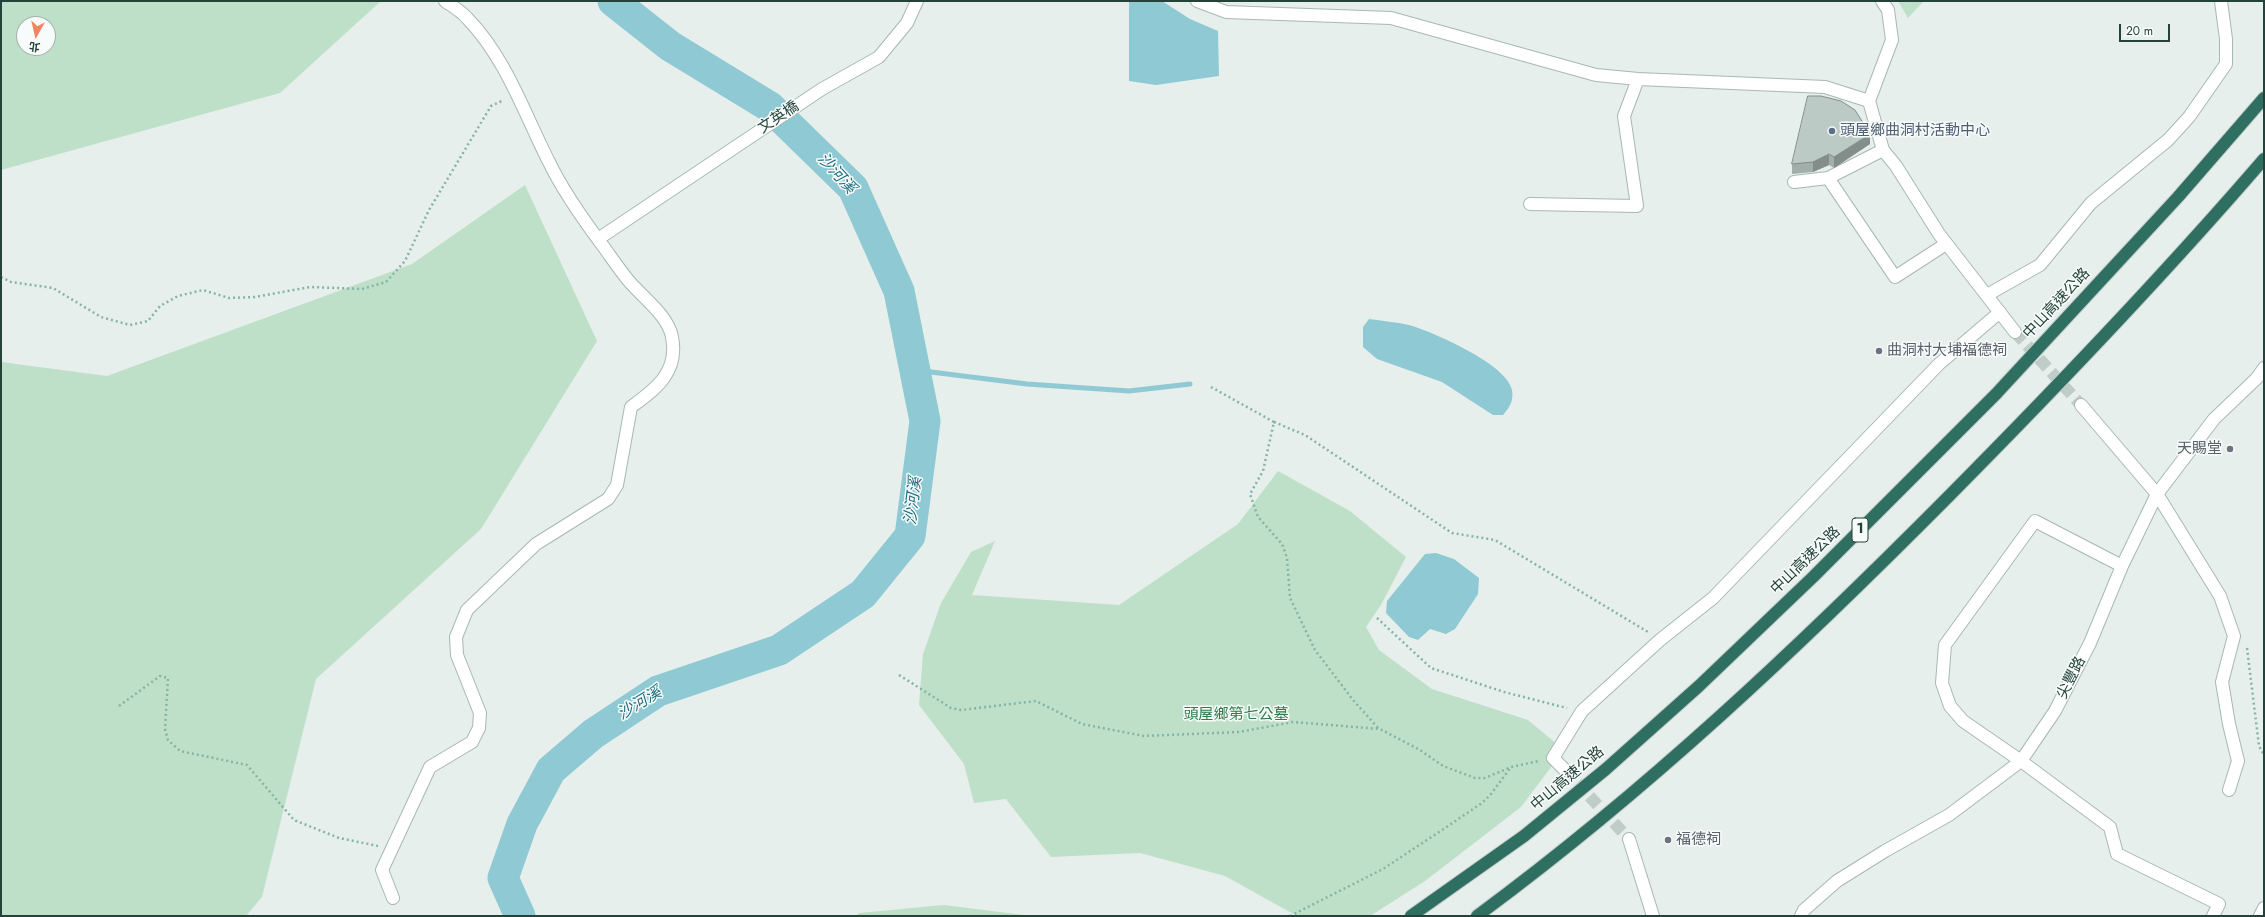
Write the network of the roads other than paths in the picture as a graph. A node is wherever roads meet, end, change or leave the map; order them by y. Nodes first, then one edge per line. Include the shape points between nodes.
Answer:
1 (445, 1) edge
2 (917, 1) edge
3 (1196, 1) edge
4 (1882, 1) edge
5 (2221, 1) edge
6 (1638, 79) junction
7 (2264, 98) edge
8 (1869, 101) junction
9 (1883, 150) junction
10 (2264, 159) edge
11 (1828, 178) junction
12 (1794, 182) dead end
13 (1530, 204) dead end
14 (598, 239) junction
15 (1946, 244) junction
16 (1987, 296) junction
17 (2000, 312) junction
18 (2015, 332) tunnel mouth
19 (2264, 368) edge
20 (2081, 405) tunnel mouth
21 (2157, 494) junction
22 (2122, 566) junction
23 (2021, 761) junction
24 (1565, 770) tunnel mouth
25 (2229, 790) dead end
26 (1628, 839) tunnel mouth
27 (393, 898) dead end
28 (2264, 908) edge
29 (1411, 916) edge
30 (1478, 916) edge
31 (1653, 916) edge
32 (1801, 916) edge
33 (2213, 916) edge
34 (2260, 916) edge

1 - 14 street via 467,17 490,47 517,94 549,164
2 - 14 street, 文英橋 via 907,23 879,57 822,89
3 - 6 street via 1226,12 1391,18 1596,75
4 - 8 street via 1888,10 1892,40
5 - 16 street via 2226,64 2189,117 2168,140 2091,203 2040,265
6 - 8 street via 1825,87
6 - 13 street via 1624,116 1637,206
7 - 29 highway, 中山高速公路 / 1 via 2178,197 1996,394 1790,599 1699,686 1606,768 1524,836
8 - 9 street
9 - 11 street
9 - 15 street
10 - 30 highway via 2209,223 2022,422 1840,606 1725,714 1632,795 1549,863
11 - 12 street
11 - 15 street via 1895,277
14 - 27 street via 628,280 666,322 672,335 672,364 666,378 656,389 631,407 617,485 608,499 536,544 467,610 456,637 457,654 480,712 479,728 472,742 430,767 382,870
15 - 16 street
16 - 17 street
17 - 18 street
17 - 24 street via 1939,364 1713,598 1660,640 1582,711 1553,758
19 - 21 street, 尖豐路 via 2257,378 2214,419
20 - 21 street
21 - 22 street, 尖豐路
21 - 25 street via 2220,596 2234,636 2222,682 2238,761
22 - 23 street, 尖豐路 via 2087,650 2055,711
22 - 23 street via 2035,521 1945,645 1942,683 1950,706 1963,721
23 - 32 street, 尖豐路 via 1949,815 1837,881 1804,910
23 - 33 street via 2110,827 2117,854 2219,904
26 - 31 street
28 - 34 street

